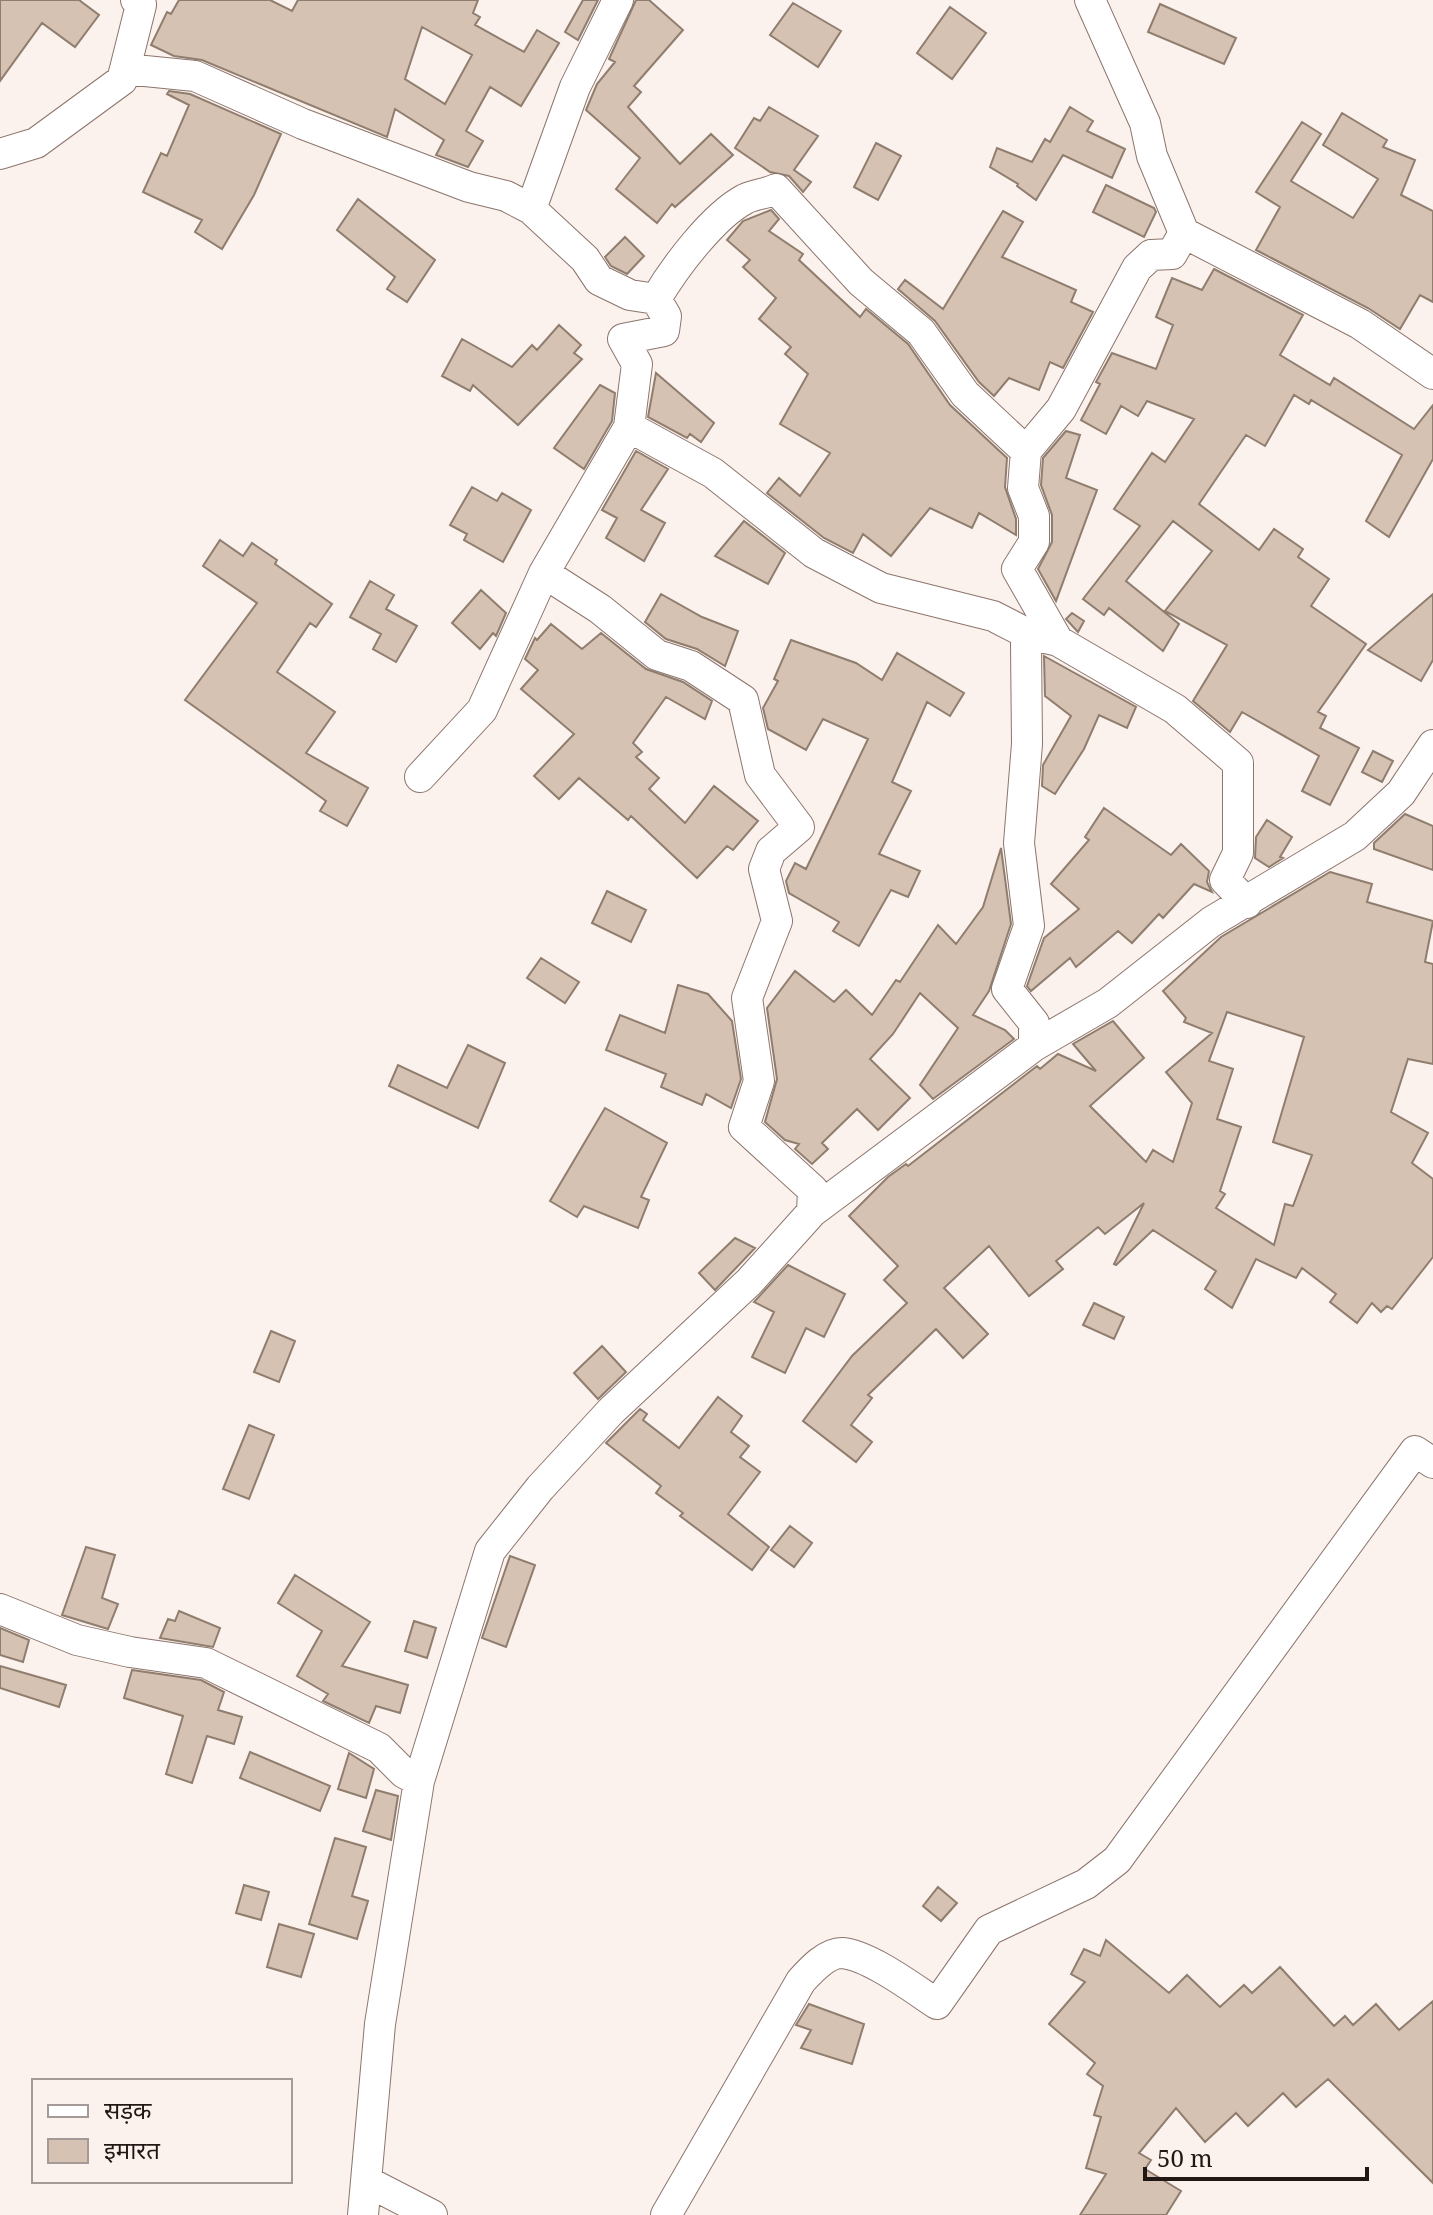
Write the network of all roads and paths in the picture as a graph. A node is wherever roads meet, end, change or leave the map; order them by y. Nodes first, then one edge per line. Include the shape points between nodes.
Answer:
1 (136, 0) edge
2 (618, 0) edge
3 (1090, 0) edge
4 (125, 69) junction
5 (0, 154) edge
6 (531, 209) junction
7 (1184, 233) junction
8 (656, 299) junction
9 (1433, 374) edge
10 (629, 427) junction
11 (1026, 451) junction
12 (544, 573) junction
13 (1028, 634) junction
14 (1058, 641) junction
15 (1433, 745) edge
16 (420, 777) dead end
17 (1247, 903) junction
18 (1034, 1046) junction
19 (812, 1212) junction
20 (1433, 1463) edge
21 (0, 1609) edge
22 (419, 1781) junction
23 (366, 2181) junction
24 (363, 2215) edge
25 (432, 2215) edge
26 (666, 2215) edge

1 - 4 street via 141,5
2 - 6 street via 575,87
3 - 7 street via 1145,123 1152,156
4 - 5 street via 122,80 36,143
4 - 6 street via 195,76 317,130
6 - 8 street via 585,259 599,280 630,295
7 - 9 street via 1360,324
7 - 11 street via 1172,254 1151,255 1137,268 1061,409
8 - 10 street via 666,316 664,331 623,339 637,364
8 - 11 street via 701,238 745,199 776,189 861,282 921,332 965,394
10 - 12 street
10 - 13 street via 713,473 814,553 881,588 993,616
11 - 14 street via 1023,488 1034,516 1034,542 1017,569
12 - 16 street via 482,710
12 - 19 street via 657,655 691,666 743,700 760,775 799,827 771,851 764,869 777,921 747,998 759,1081 744,1127 813,1190
13 - 14 street
13 - 18 street via 1019,843 1029,926 1007,989 1034,1023
14 - 17 street via 1175,709 1238,763 1238,853 1225,880
15 - 17 street via 1401,793 1355,836
17 - 18 street via 1211,922 1108,1003
18 - 19 street
19 - 22 street via 749,1282 611,1411 490,1551
20 - 26 street via 1415,1451 1117,1860 1086,1884 989,1930 937,2004 862,1959 840,1953 819,1962 801,1981
21 - 22 street via 77,1640 206,1663 379,1748
22 - 23 street via 380,2024
23 - 24 street
23 - 25 street

